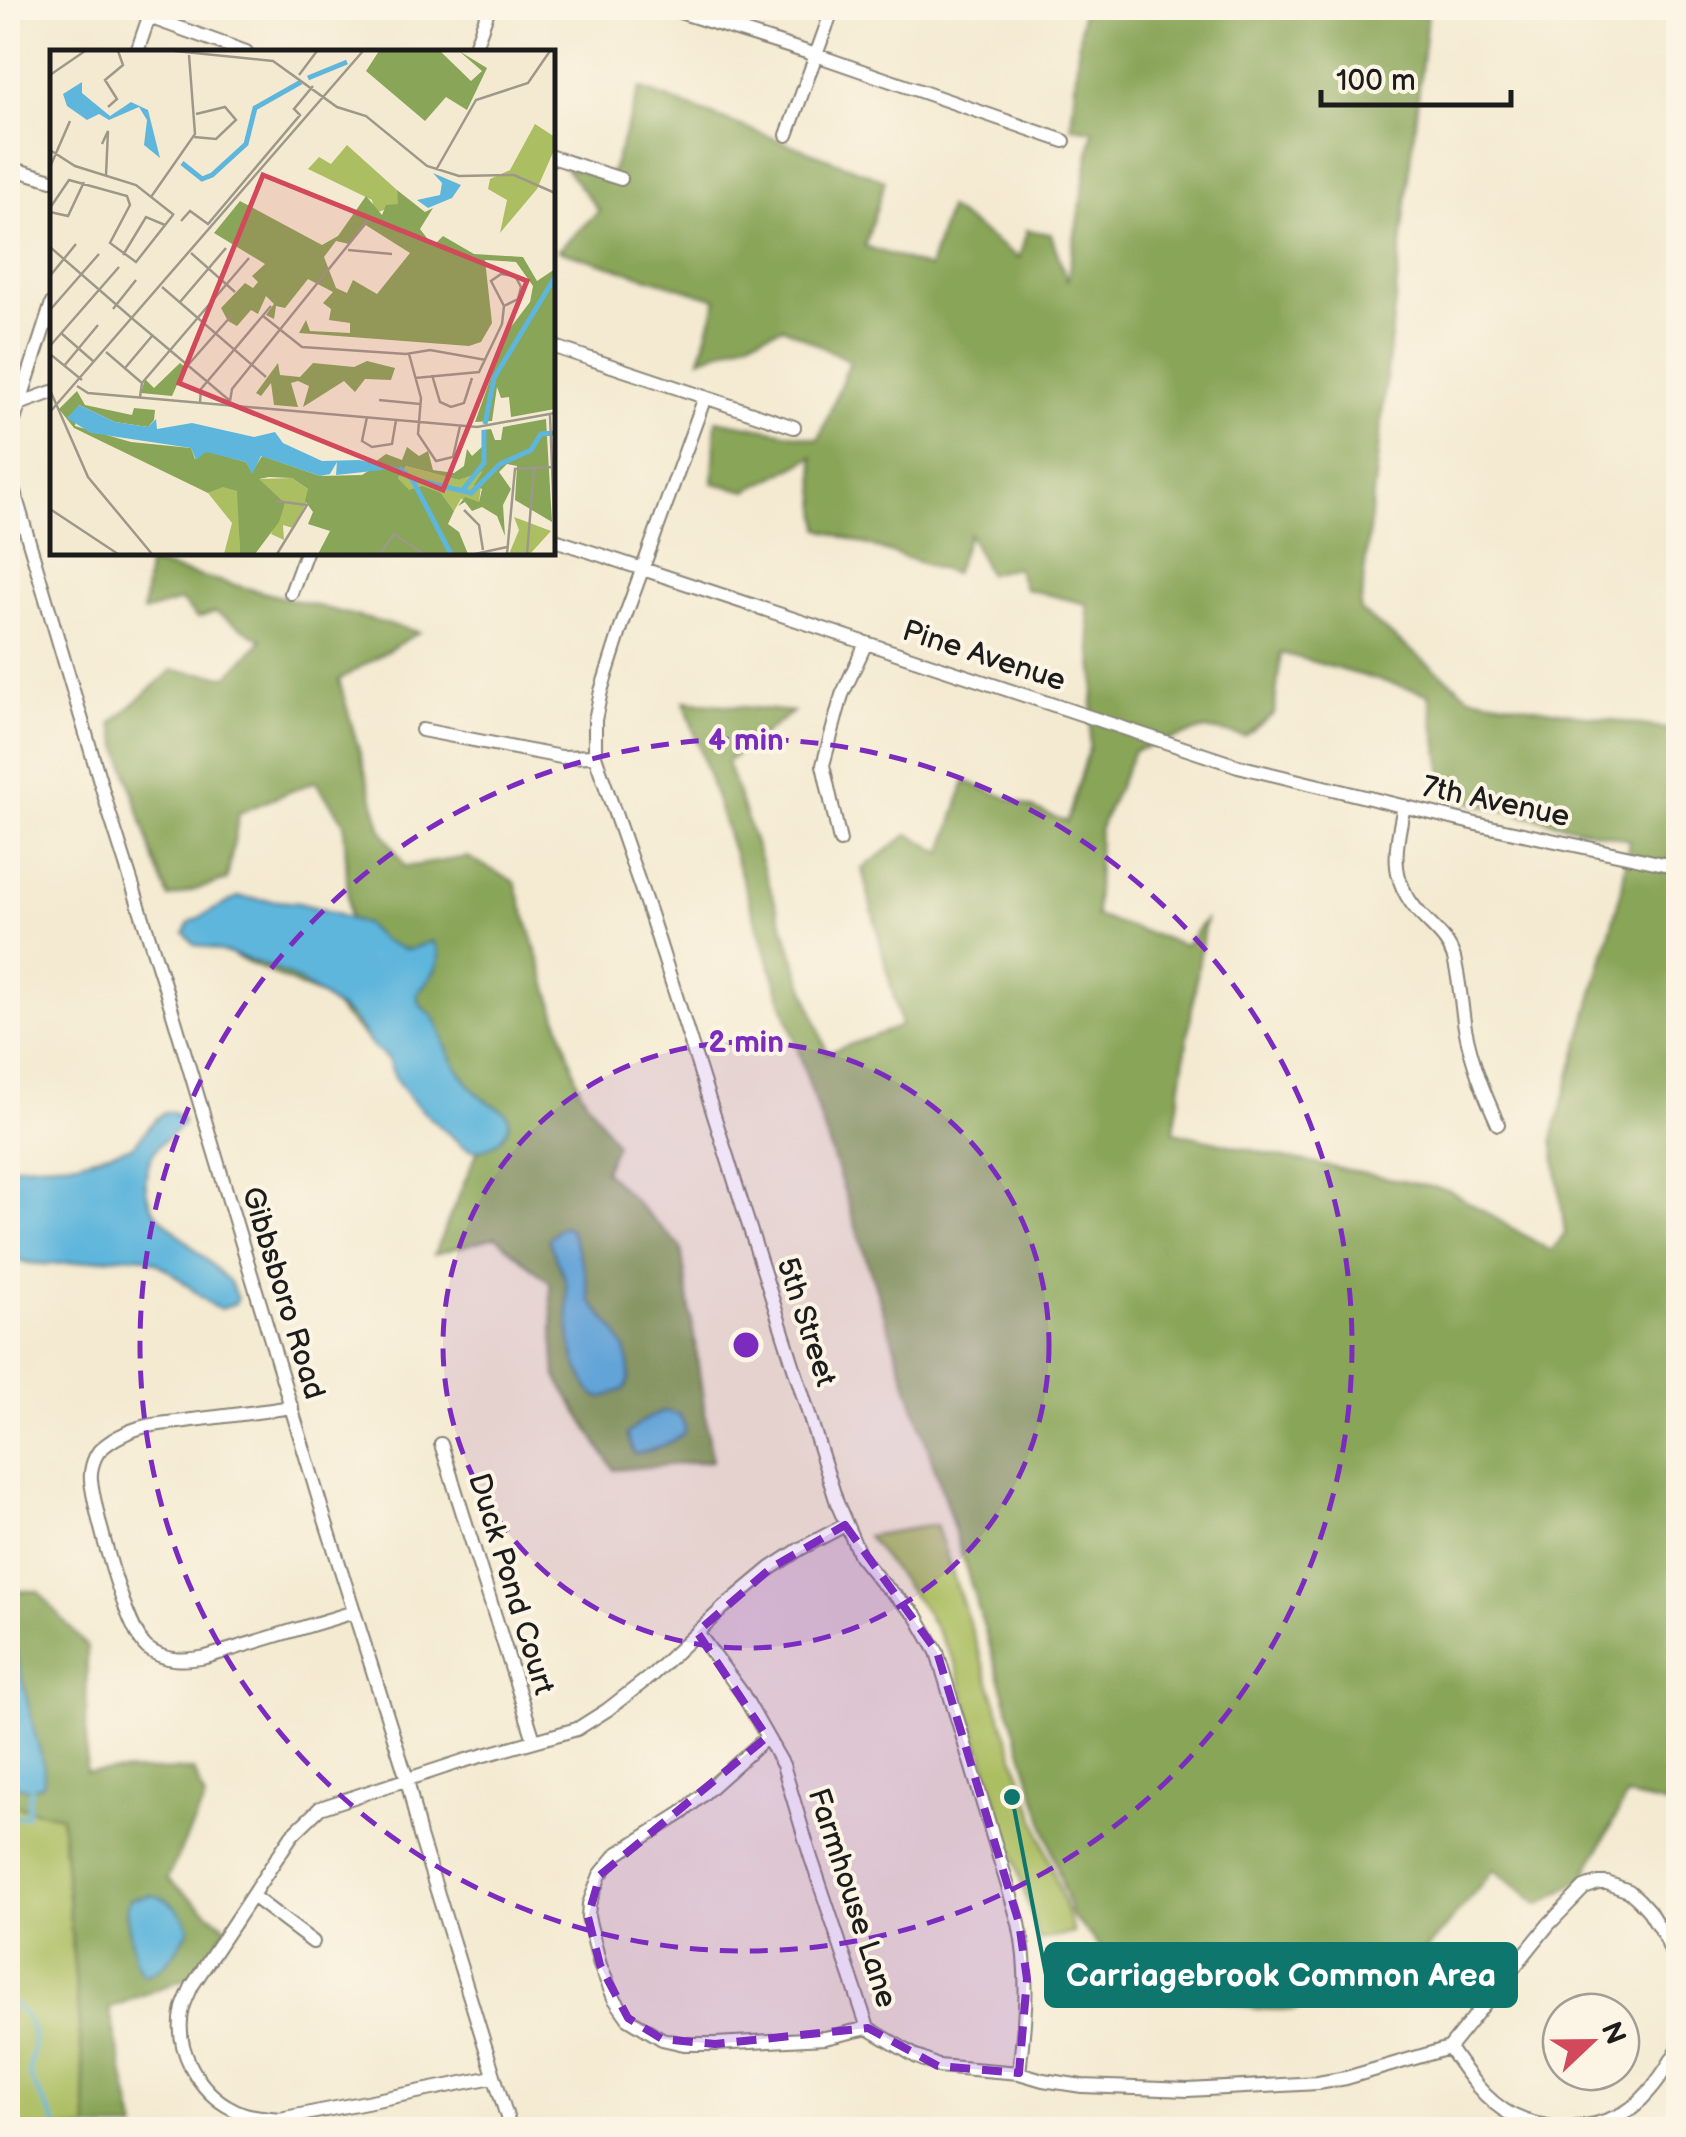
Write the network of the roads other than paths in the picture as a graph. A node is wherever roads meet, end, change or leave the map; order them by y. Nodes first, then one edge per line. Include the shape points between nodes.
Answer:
1 (489, 8) edge
2 (667, 8) edge
3 (833, 8) edge
4 (150, 12) edge
5 (138, 50) edge
6 (241, 50) edge
7 (474, 50) edge
8 (816, 55) junction
9 (786, 135) dead end
10 (1064, 141) dead end
11 (555, 158) edge
12 (8, 173) edge
13 (50, 179) edge
14 (622, 179) dead end
15 (50, 310) edge
16 (555, 347) edge
17 (50, 393) edge
18 (705, 397) junction
19 (19, 404) junction
20 (794, 427) dead end
21 (8, 439) edge
22 (8, 471) edge
23 (555, 540) edge
24 (305, 555) edge
25 (644, 569) junction
26 (291, 593) dead end
27 (866, 643) junction
28 (422, 730) dead end
29 (594, 756) junction
30 (1404, 806) junction
31 (840, 842) dead end
32 (1678, 868) edge
33 (1498, 1124) dead end
34 (292, 1407) junction
35 (441, 1444) dead end
36 (846, 1525) junction
37 (354, 1612) junction
38 (697, 1632) junction
39 (767, 1737) junction
40 (534, 1740) junction
41 (408, 1779) junction
42 (252, 1896) junction
43 (313, 1942) dead end
44 (1678, 1969) edge
45 (868, 2028) junction
46 (1449, 2048) junction
47 (1678, 2049) edge
48 (1019, 2074) junction
49 (493, 2077) junction
50 (511, 2130) edge

1 - 7 street
2 - 8 street
3 - 8 street
4 - 5 street
4 - 6 street
8 - 9 street
8 - 10 street
11 - 14 street
12 - 13 street
15 - 19 street
16 - 18 street
17 - 19 street
18 - 20 street
18 - 25 street, 5th Street
19 - 21 street
22 - 34 street, Gibbsboro Road
23 - 25 street, Pine Avenue
24 - 26 street
25 - 27 street, Pine Avenue
25 - 29 street, 5th Street via 601,691
27 - 30 street, Pine Avenue via 1238,766
27 - 31 street via 842,694 822,765
28 - 29 street via 561,757
29 - 36 street, 5th Street
30 - 32 street, 7th Avenue
30 - 33 street, 7th Avenue via 1395,850 1403,890 1455,960 1476,1074
34 - 37 street, Gibbsboro Road
34 - 37 street via 140,1427 111,1442 98,1452 91,1478 106,1543 138,1636 173,1660
35 - 40 street, Duck Pond Court
36 - 38 street via 771,1568
36 - 48 street, 5th Street via 860,1556 916,1615 937,1652 1025,1953
37 - 41 street, Gibbsboro Road
38 - 39 street, Farmhouse Lane
38 - 40 street via 607,1710 577,1729
39 - 45 street, Farmhouse Lane via 783,1765
39 - 45 street via 682,1814 617,1854 600,1875 588,1917 600,1965 628,2018 662,2040 824,2038
40 - 41 street
41 - 42 street via 320,1808 292,1835
41 - 49 street, Gibbsboro Road
42 - 43 street
42 - 49 street via 182,2009 185,2052 212,2094 232,2109 280,2120
44 - 46 street via 1650,1911 1629,1891 1607,1884 1584,1888
45 - 48 street, Farmhouse Lane via 938,2066
46 - 47 street via 1488,2098 1510,2114 1562,2128 1630,2108
46 - 48 street, Farmhouse Lane via 1318,2083 1188,2090 1082,2086
49 - 50 street, Gibbsboro Road

